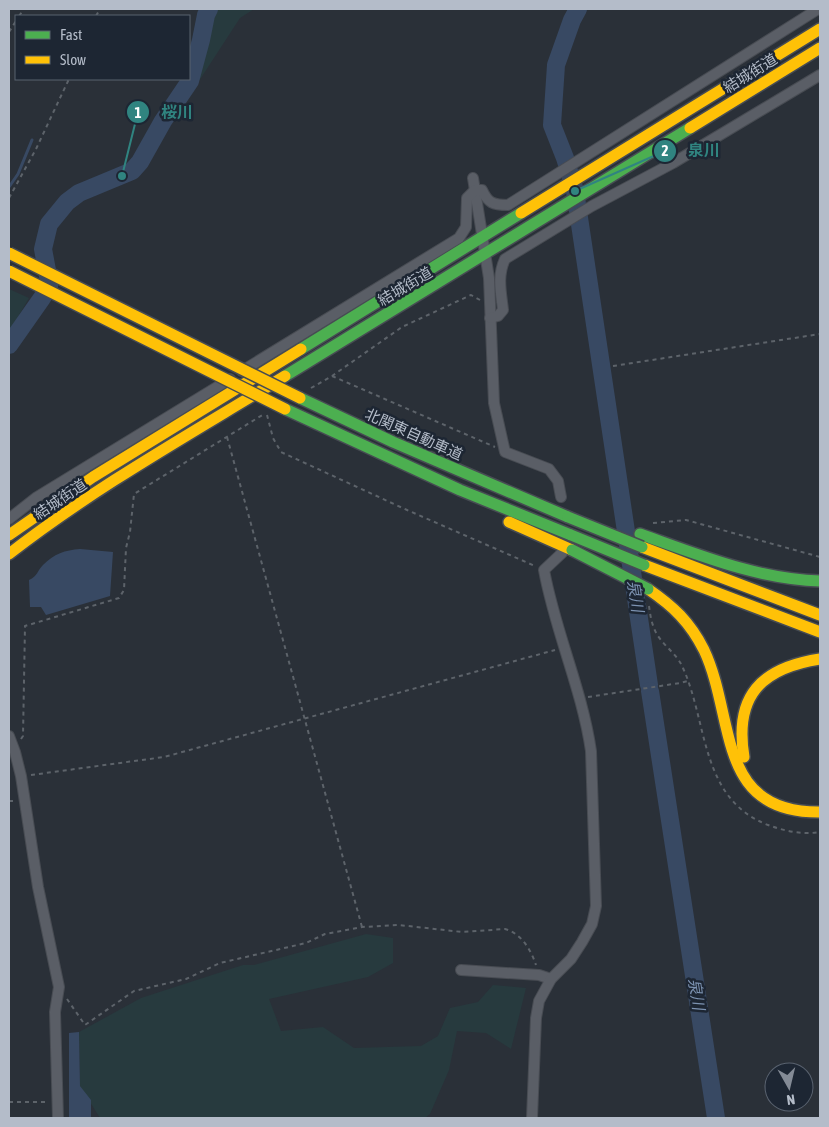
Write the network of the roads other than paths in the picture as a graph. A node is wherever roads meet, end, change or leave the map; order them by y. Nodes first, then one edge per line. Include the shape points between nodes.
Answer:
1 (818, 9) edge
2 (804, 18) junction
3 (817, 31) edge
4 (819, 48) edge
5 (820, 75) edge
6 (674, 99) junction
7 (683, 113) junction
8 (615, 137) junction
9 (624, 149) junction
10 (473, 178) dead end
11 (475, 190) junction
12 (483, 237) junction
13 (9, 253) edge
14 (486, 254) junction
15 (9, 271) edge
16 (490, 318) junction
17 (322, 427) junction
18 (561, 497) dead end
19 (568, 513) junction
20 (9, 519) edge
21 (9, 535) edge
22 (567, 552) junction
23 (9, 554) edge
24 (820, 581) edge
25 (820, 615) edge
26 (820, 632) edge
27 (820, 658) edge
28 (9, 736) edge
29 (820, 802) edge
30 (820, 812) edge
31 (461, 970) dead end
32 (551, 979) junction
33 (58, 1118) edge
34 (532, 1118) edge

1 - 2 street
2 - 3 street
2 - 6 street
3 - 7 highway, 結城街道
4 - 14 highway, 結城街道
5 - 16 street via 505,259 499,278 503,310
6 - 7 street
6 - 8 street
7 - 9 highway, 結城街道
8 - 9 street
8 - 11 street via 508,205 495,205 487,200 482,190
9 - 12 highway, 結城街道
10 - 11 street
11 - 12 street
11 - 20 street via 467,198 466,227 459,238 46,492
12 - 14 street
12 - 21 highway, 結城街道 via 93,477
13 - 19 highway, 北関東自動車道, bridge via 393,442
14 - 16 street
14 - 23 highway, 結城街道 via 101,489
15 - 17 highway, bridge
16 - 18 street via 494,403 505,452 549,469 558,480
17 - 22 highway via 455,498
17 - 26 highway, bridge via 571,536
19 - 24 highway via 759,573 783,579
19 - 25 highway, 北関東自動車道, bridge via 642,547
22 - 30 highway, bridge via 648,589 681,615 704,649 718,688 731,750 748,784 774,805 798,812
22 - 32 street via 544,570 586,719 591,750 596,906 592,924 582,942
27 - 29 highway via 779,669 760,682 742,713 740,734 749,769 765,788 787,800
28 - 33 street via 21,776 38,887 59,987 55,1012
31 - 32 street via 539,975
32 - 34 street via 539,1001 536,1018

